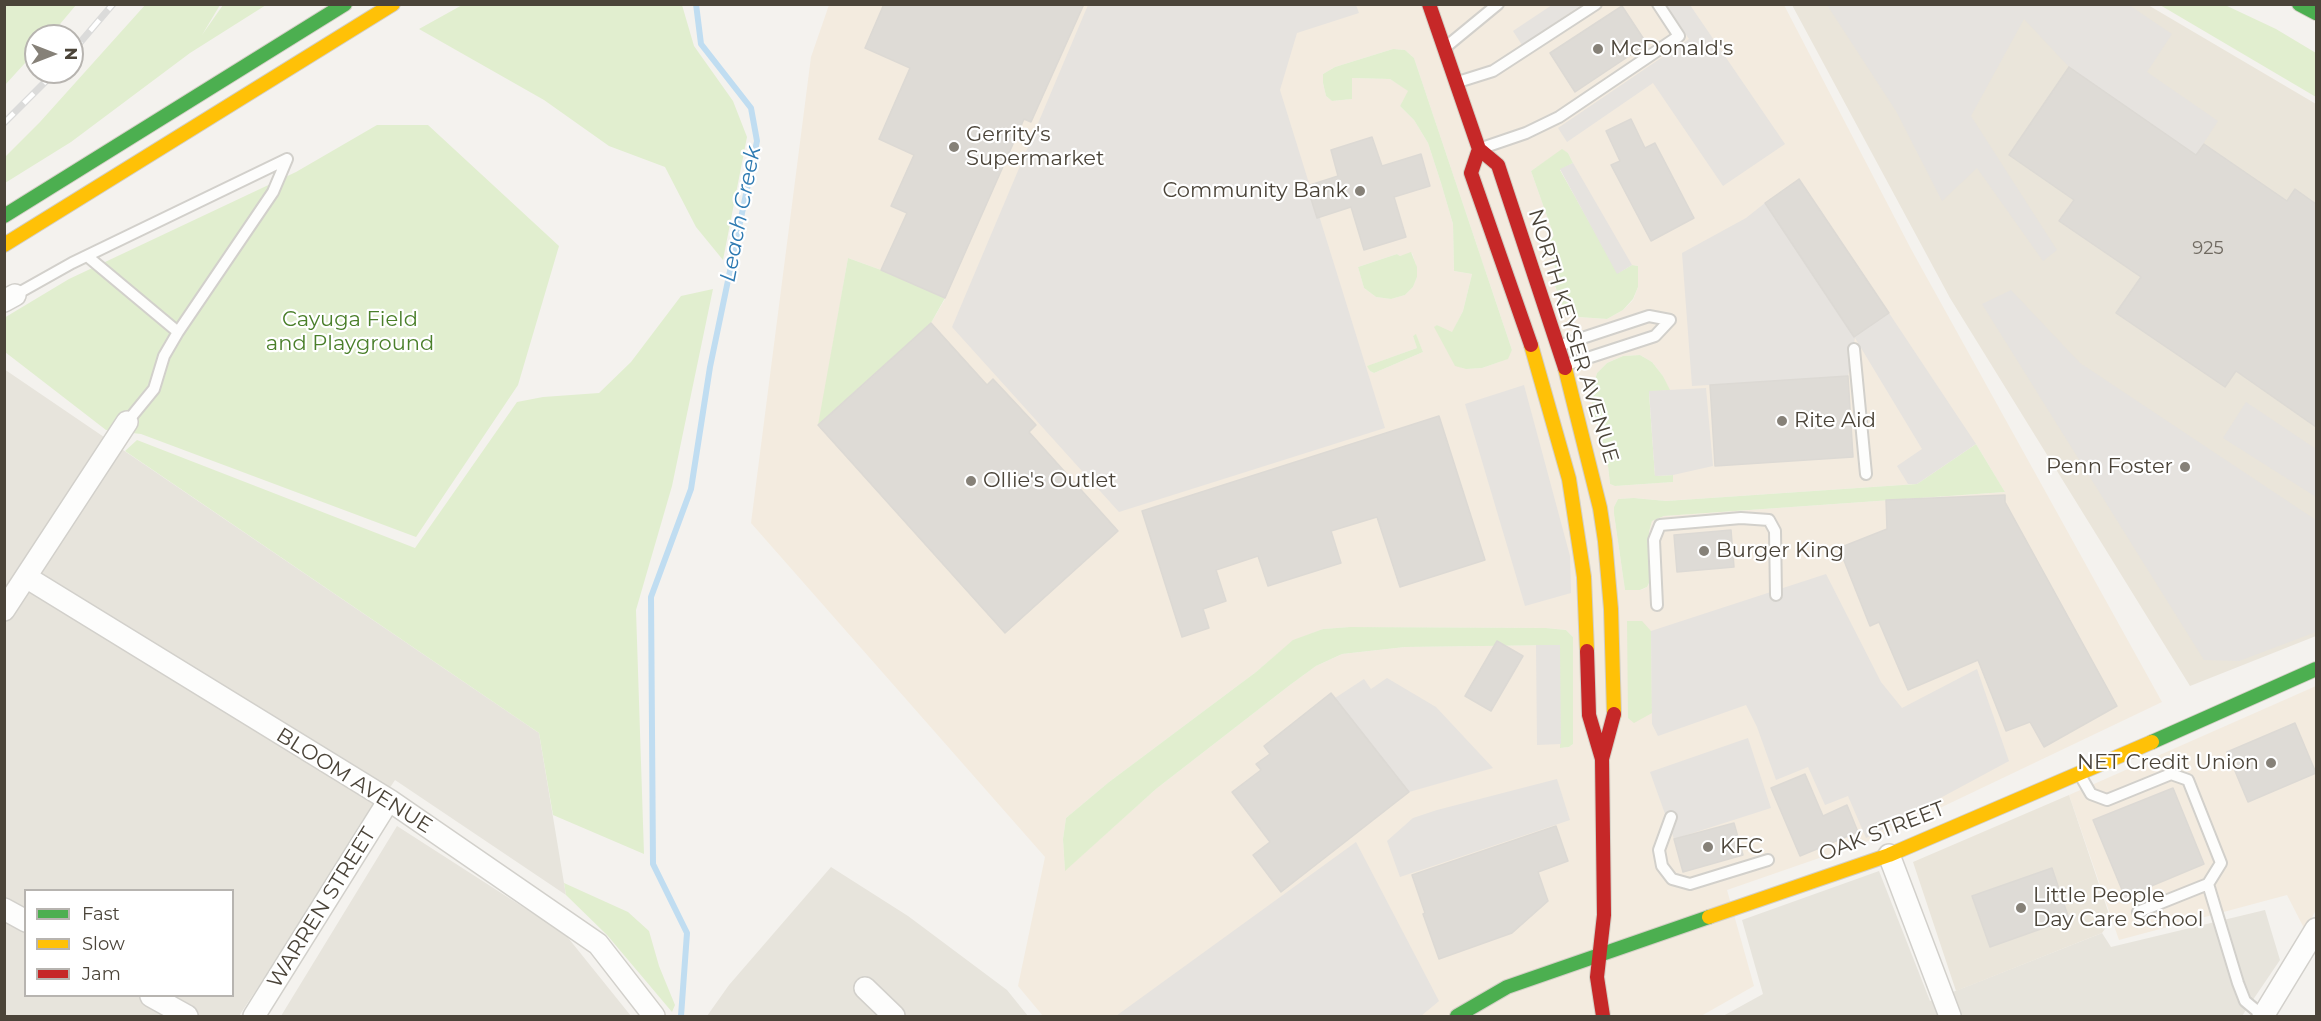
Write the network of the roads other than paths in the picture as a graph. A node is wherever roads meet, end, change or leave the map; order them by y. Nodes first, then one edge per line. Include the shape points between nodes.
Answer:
1 (345, 4) edge
2 (393, 4) edge
3 (1429, 4) edge
4 (1498, 4) edge
5 (1596, 4) edge
6 (1658, 4) edge
7 (2299, 4) edge
8 (2306, 4) edge
9 (2316, 12) edge
10 (1444, 48) junction
11 (1456, 83) junction
12 (1479, 150) junction
13 (4, 216) edge
14 (4, 245) edge
15 (87, 256) junction
16 (10, 298) edge
17 (178, 332) junction
18 (1854, 349) dead end
19 (1551, 360) junction
20 (127, 423) joint
21 (1866, 474) dead end
22 (26, 578) junction
23 (1776, 594) dead end
24 (1657, 605) dead end
25 (4, 610) edge
26 (2316, 669) edge
27 (1602, 759) junction
28 (2079, 774) junction
29 (389, 800) junction
30 (1671, 817) dead end
31 (1889, 855) junction
32 (1768, 860) dead end
33 (2208, 884) junction
34 (4, 909) edge
35 (2138, 912) dead end
36 (24, 920) edge
37 (2316, 930) edge
38 (1599, 954) junction
39 (865, 988) dead end
40 (153, 997) edge
41 (187, 1017) edge
42 (254, 1017) edge
43 (654, 1017) edge
44 (894, 1017) edge
45 (1457, 1017) edge
46 (1603, 1017) edge
47 (1950, 1017) edge
48 (2263, 1017) edge

1 - 13 main road
2 - 14 main road
3 - 10 main road, NORTH KEYSER AVENUE
4 - 10 lane
5 - 11 lane via 1493,71
6 - 12 lane via 1680,36 1559,117
7 - 9 main road
8 - 9 main road
10 - 11 main road, NORTH KEYSER AVENUE
11 - 12 main road, NORTH KEYSER AVENUE
12 - 19 main road, NORTH KEYSER AVENUE via 1498,165
12 - 19 main road, NORTH KEYSER AVENUE via 1471,173
15 - 16 lane
15 - 17 lane
15 - 17 lane via 286,159 273,192
17 - 20 lane via 164,356 154,389
18 - 21 lane
19 - 19 lane via 1655,336 1670,320 1649,316
19 - 27 main road, NORTH KEYSER AVENUE via 1580,544 1587,611 1589,715
19 - 27 main road, NORTH KEYSER AVENUE via 1593,474 1609,575 1614,714
20 - 22 street
22 - 25 street
22 - 29 street, BLOOM AVENUE
23 - 24 lane via 1775,531 1769,520 1741,518 1660,525 1654,540
26 - 28 main road, OAK STREET
27 - 38 main road, NORTH KEYSER AVENUE via 1604,915
28 - 31 main road, OAK STREET
28 - 33 lane via 2091,794 2107,800 2171,774 2188,780 2221,863
29 - 42 street, WARREN STREET
29 - 43 street, BLOOM AVENUE via 598,944
30 - 32 lane via 1659,850 1662,866 1672,879 1690,884
31 - 38 main road, OAK STREET
31 - 47 street
33 - 35 lane
33 - 48 lane via 2245,1001
34 - 36 street
37 - 48 street
38 - 45 main road, OAK STREET via 1507,987
38 - 46 main road, NORTH KEYSER AVENUE via 1597,977
39 - 44 street
40 - 41 street

